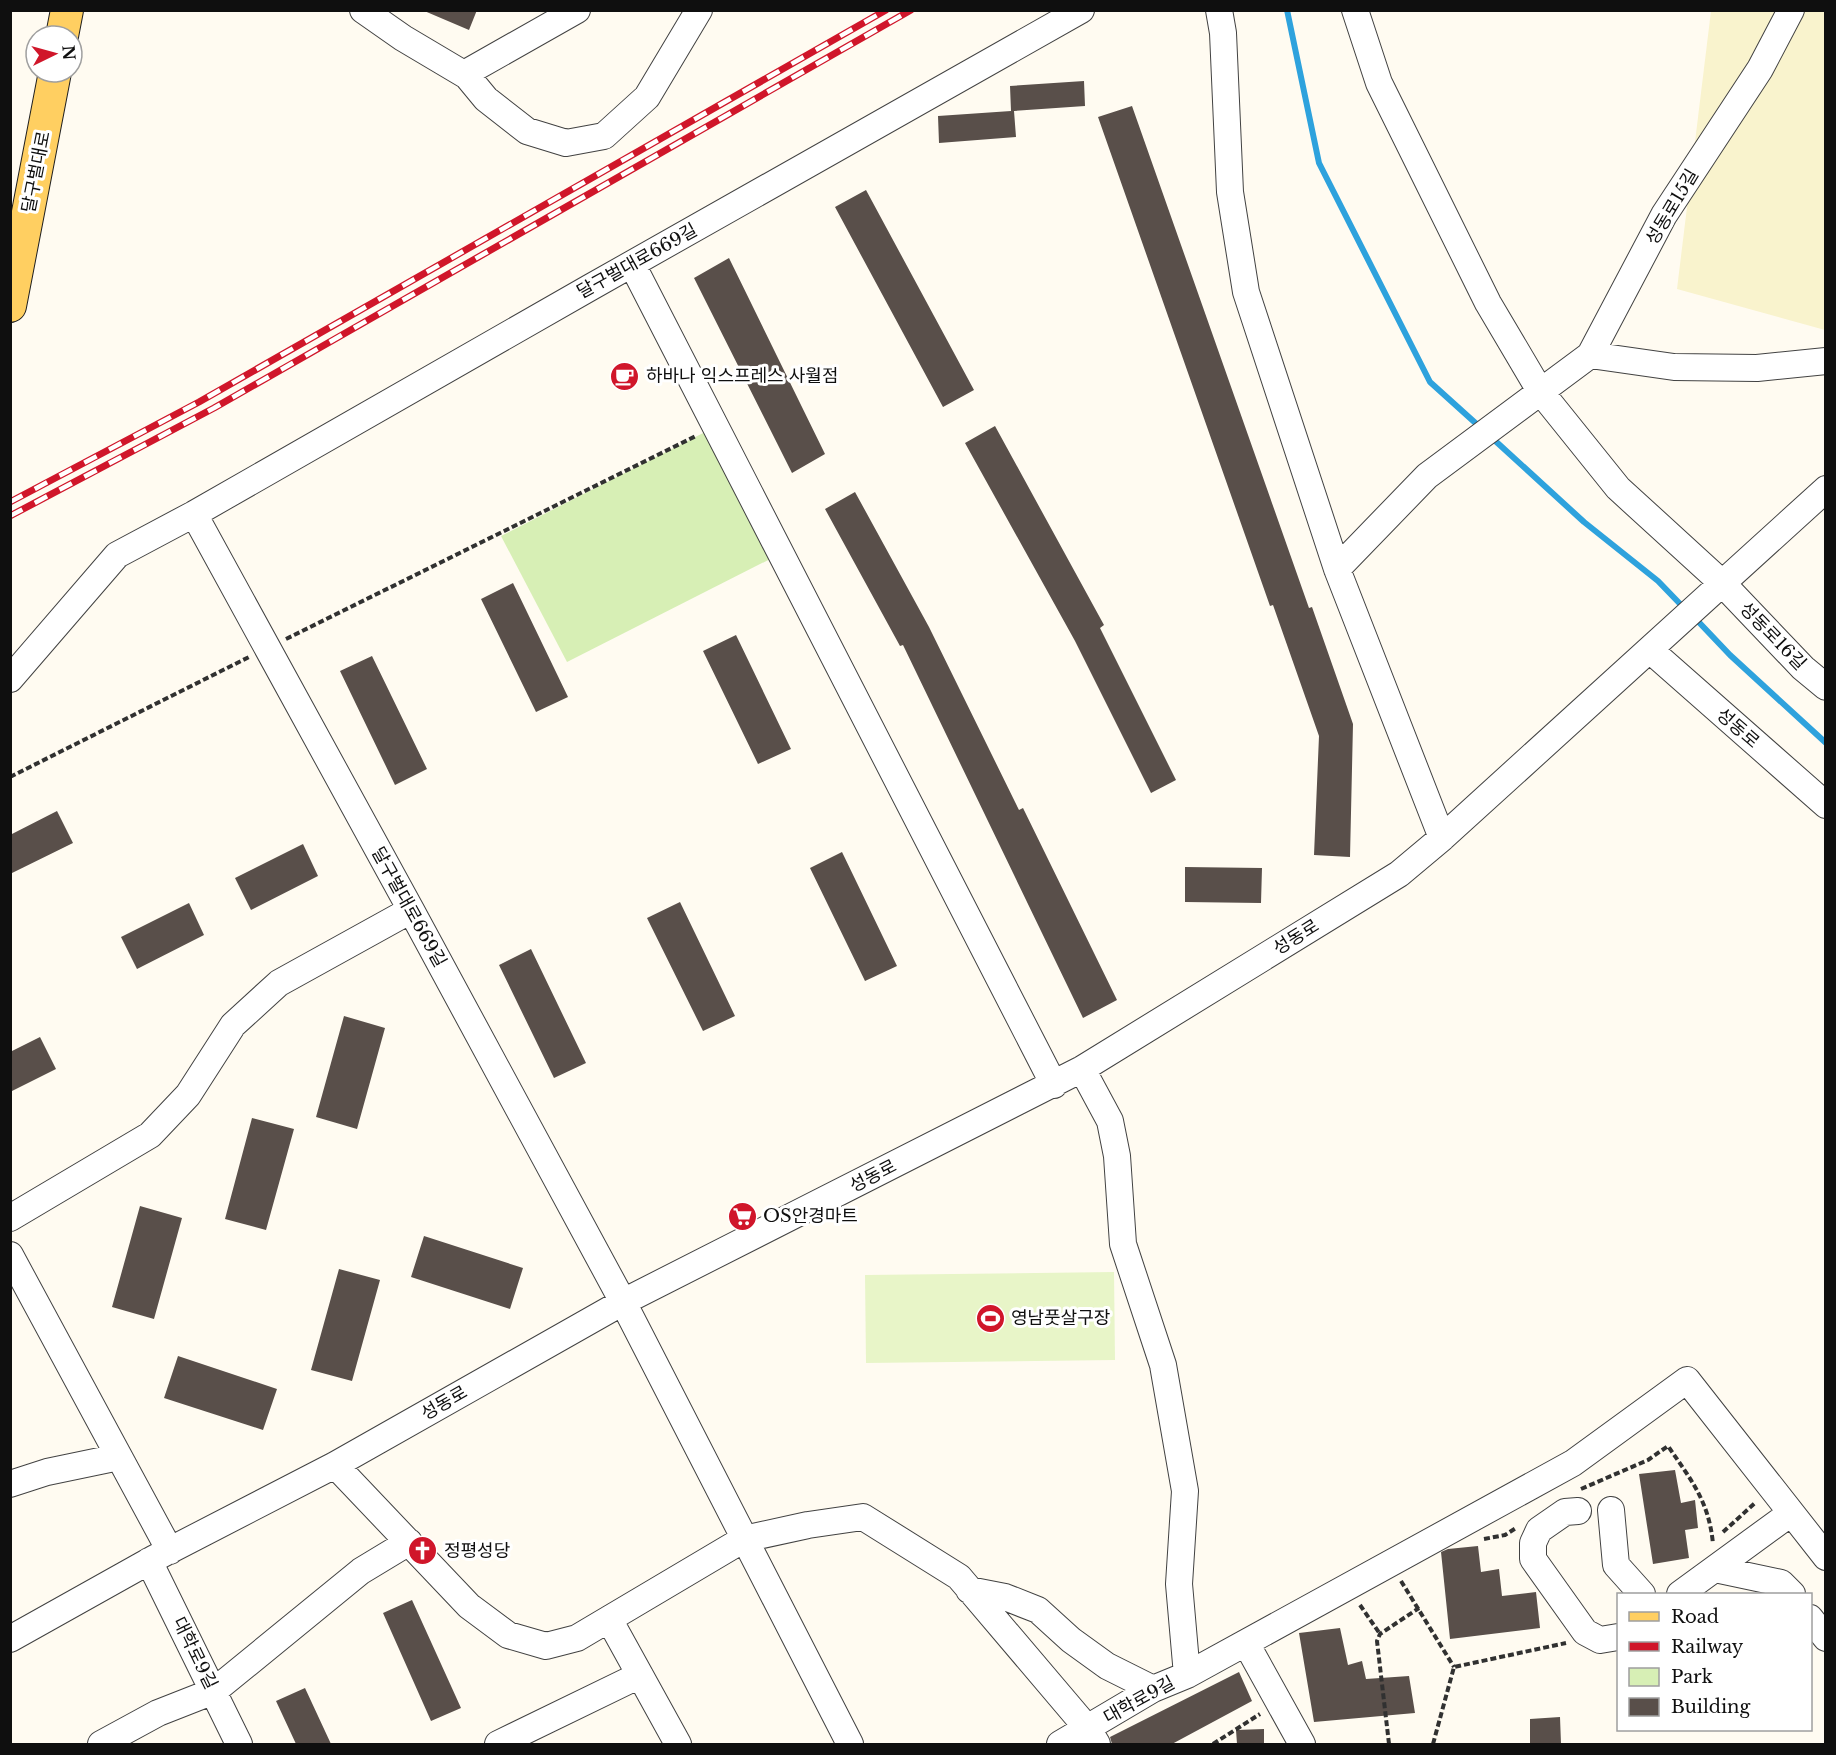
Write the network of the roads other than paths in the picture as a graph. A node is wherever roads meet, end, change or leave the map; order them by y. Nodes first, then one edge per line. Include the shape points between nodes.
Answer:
1 (363, 10) edge
2 (577, 10) edge
3 (699, 10) edge
4 (1081, 10) edge
5 (1219, 10) edge
6 (1355, 10) edge
7 (1791, 10) edge
8 (464, 74) junction
9 (53, 84) edge
10 (632, 264) junction
11 (10, 306) edge
12 (1590, 355) junction
13 (1826, 361) edge
14 (1540, 391) junction
15 (1826, 489) edge
16 (194, 514) junction
17 (1337, 569) junction
18 (1721, 584) junction
19 (1652, 647) junction
20 (10, 679) edge
21 (1826, 687) edge
22 (1826, 805) edge
23 (1442, 838) junction
24 (411, 910) junction
25 (1082, 1069) junction
26 (1054, 1084) junction
27 (10, 1218) edge
28 (10, 1255) edge
29 (623, 1302) junction
30 (119, 1457) junction
31 (335, 1465) junction
32 (10, 1484) edge
33 (1611, 1510) dead end
34 (1578, 1511) dead end
35 (1791, 1513) junction
36 (744, 1539) junction
37 (409, 1542) junction
38 (160, 1556) junction
39 (1826, 1557) edge
40 (1715, 1569) junction
41 (969, 1590) junction
42 (1641, 1593) edge
43 (1681, 1593) edge
44 (1791, 1593) edge
45 (609, 1619) junction
46 (1812, 1620) edge
47 (1617, 1637) edge
48 (1826, 1638) edge
49 (10, 1639) edge
50 (1246, 1643) junction
51 (640, 1675) junction
52 (1187, 1675) junction
53 (1153, 1689) junction
54 (214, 1691) junction
55 (1093, 1737) edge
56 (101, 1744) edge
57 (239, 1744) edge
58 (498, 1744) edge
59 (678, 1744) edge
60 (850, 1744) edge
61 (1060, 1744) edge
62 (1302, 1744) edge

1 - 8 street
2 - 8 street
3 - 8 street via 647,97 604,136 566,142 527,131 486,99
4 - 10 street, 달구벌대로669길
5 - 17 street via 1230,192 1246,292
6 - 14 street via 1379,83 1488,303
7 - 12 street, 성동로15길 via 1760,69 1664,215
9 - 11 main road, 달구벌대로
10 - 16 street, 달구벌대로669길
10 - 26 street
12 - 13 street via 1674,367 1757,368
12 - 14 street, 성동로15길
14 - 17 street, 성동로15길 via 1427,476
14 - 18 street, 성동로16길 via 1618,488
15 - 18 street
16 - 20 street, 달구벌대로669길 via 117,555
16 - 24 street, 달구벌대로669길
17 - 23 street
18 - 19 street
18 - 21 street, 성동로16길
19 - 22 street, 성동로
19 - 23 street, 성동로
23 - 25 street, 성동로 via 1399,874
24 - 27 street via 279,983 233,1025 188,1095 150,1135
24 - 29 street, 달구벌대로669길
25 - 26 street, 성동로
25 - 52 street via 1110,1121 1117,1156 1123,1244 1163,1365 1185,1491 1179,1584
26 - 29 street, 성동로
28 - 30 street, 대학로9길
29 - 31 street, 성동로
29 - 36 street, 달구벌대로669길
30 - 32 street
30 - 38 street, 대학로9길
31 - 37 street
31 - 38 street, 성동로
33 - 42 street via 1616,1565
34 - 47 street via 1565,1512 1539,1530 1533,1543 1533,1559 1585,1632 1600,1640
35 - 39 street
35 - 40 street
35 - 50 street, 대학로9길 via 1687,1380 1573,1463
36 - 41 street via 863,1517 959,1577
36 - 45 street
36 - 60 street, 달구벌대로669길
37 - 45 street via 469,1606 508,1635 546,1646 577,1638
37 - 54 street via 361,1571
38 - 49 street, 성동로
38 - 54 street, 대학로9길
40 - 43 street
40 - 44 street via 1781,1582
41 - 53 street via 1005,1597 1038,1610 1107,1666
41 - 55 street
45 - 51 street
46 - 48 street
50 - 52 street, 대학로9길
50 - 62 street
51 - 58 street
51 - 59 street
52 - 53 street, 대학로9길
53 - 55 street, 대학로9길
54 - 56 street via 158,1713
54 - 57 street, 대학로9길
55 - 61 street, 대학로9길

